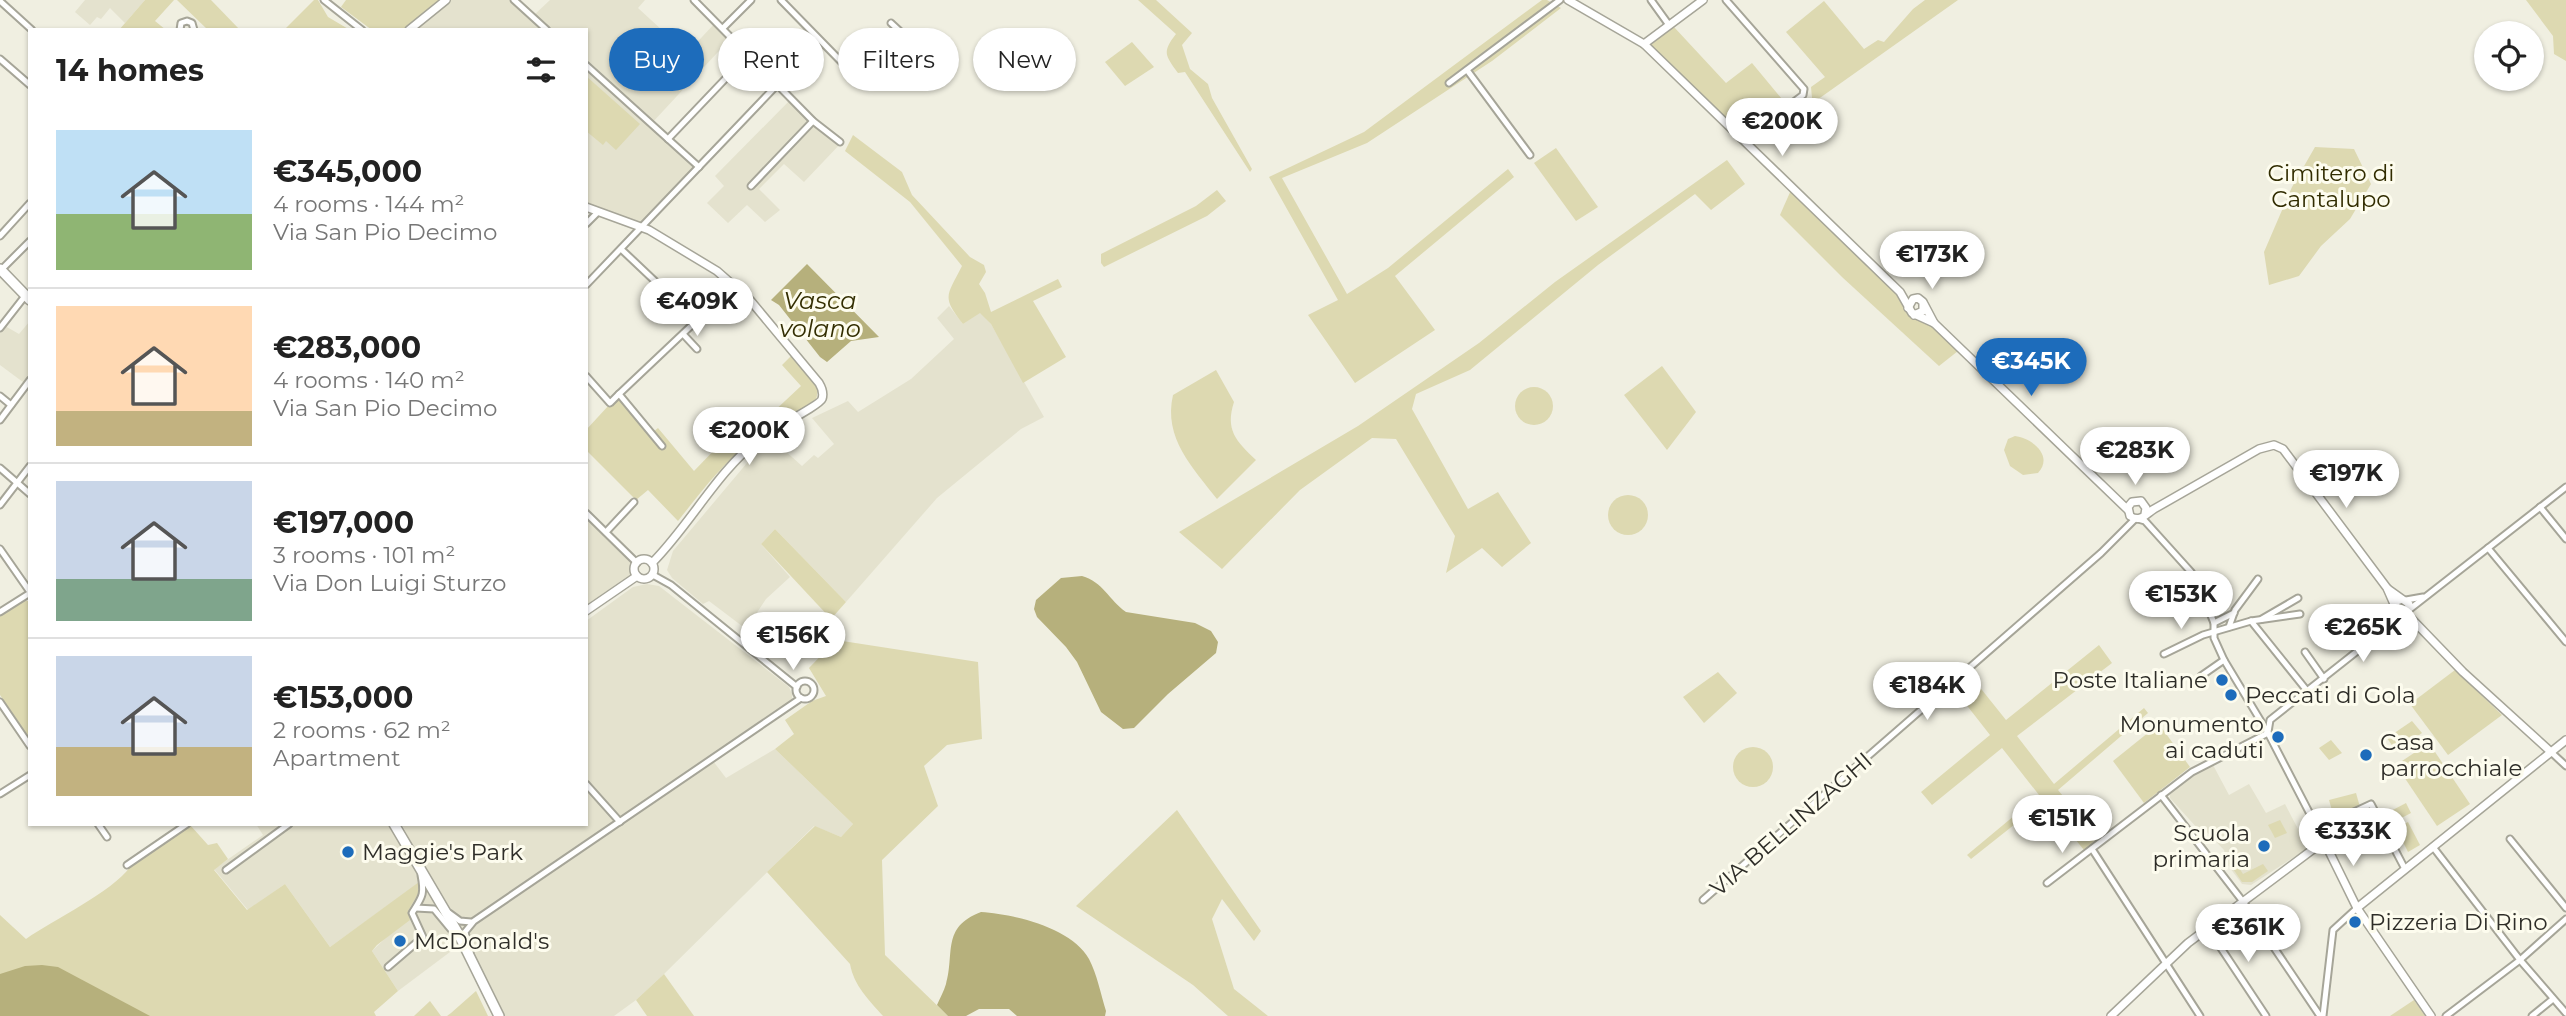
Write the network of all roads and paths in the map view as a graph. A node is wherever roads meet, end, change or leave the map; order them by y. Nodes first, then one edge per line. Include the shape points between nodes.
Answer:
1 (324, 0) edge
2 (446, 0) edge
3 (514, 0) edge
4 (694, 0) edge
5 (751, 0) edge
6 (781, 0) edge
7 (1560, 0) edge
8 (1568, 0) edge
9 (1651, 0) edge
10 (1703, 0) edge
11 (1726, 0) edge
12 (0, 1) edge
13 (891, 23) dead end
14 (1669, 25) junction
15 (30, 28) edge
16 (180, 28) edge
17 (193, 28) edge
18 (359, 28) edge
19 (412, 28) edge
20 (545, 28) edge
21 (723, 28) joint
22 (1644, 44) junction
23 (0, 59) edge
24 (588, 67) edge
25 (1466, 70) junction
26 (28, 83) edge
27 (1449, 83) dead end
28 (718, 86) edge
29 (771, 91) edge
30 (783, 91) edge
31 (813, 121) junction
32 (668, 139) junction
33 (1743, 140) junction
34 (840, 142) dead end
35 (1530, 155) dead end
36 (699, 167) junction
37 (751, 186) dead end
38 (28, 205) edge
39 (588, 208) edge
40 (598, 212) junction
41 (588, 222) edge
42 (642, 227) junction
43 (0, 236) edge
44 (28, 243) edge
45 (621, 248) junction
46 (0, 269) edge
47 (588, 283) edge
48 (1900, 292) junction
49 (27, 298) edge
50 (1921, 301) junction
51 (1911, 312) junction
52 (1934, 323) junction
53 (0, 328) edge
54 (683, 334) junction
55 (697, 349) dead end
56 (588, 378) edge
57 (28, 383) edge
58 (619, 394) junction
59 (0, 396) edge
60 (11, 405) junction
61 (0, 420) edge
62 (662, 446) dead end
63 (0, 468) edge
64 (28, 469) edge
65 (17, 483) junction
66 (2566, 486) edge
67 (28, 492) edge
68 (2109, 493) junction
69 (634, 502) dead end
70 (2132, 502) junction
71 (2143, 503) junction
72 (2166, 503) junction
73 (0, 505) edge
74 (2540, 507) junction
75 (588, 515) edge
76 (2134, 517) junction
77 (606, 532) junction
78 (2566, 539) edge
79 (2488, 548) junction
80 (0, 549) edge
81 (637, 563) junction
82 (652, 563) junction
83 (653, 575) junction
84 (637, 576) junction
85 (2258, 579) dead end
86 (2387, 588) junction
87 (28, 589) edge
88 (28, 593) edge
89 (2423, 597) junction
90 (2298, 598) dead end
91 (2404, 599) junction
92 (2395, 604) junction
93 (588, 610) edge
94 (0, 612) edge
95 (2406, 612) junction
96 (2234, 613) junction
97 (2300, 614) dead end
98 (2251, 621) junction
99 (2259, 621) junction
100 (2214, 624) junction
101 (2229, 627) junction
102 (2214, 635) junction
103 (2566, 642) edge
104 (2305, 652) dead end
105 (2164, 654) dead end
106 (2224, 660) junction
107 (2201, 676) dead end
108 (2324, 679) junction
109 (797, 687) junction
110 (2308, 692) junction
111 (801, 698) junction
112 (0, 702) edge
113 (2254, 710) junction
114 (2277, 715) junction
115 (2268, 733) junction
116 (2566, 740) edge
117 (28, 743) edge
118 (2551, 752) junction
119 (2566, 766) edge
120 (28, 776) edge
121 (588, 786) edge
122 (0, 794) edge
123 (2161, 795) junction
124 (620, 822) junction
125 (99, 826) edge
126 (185, 826) edge
127 (286, 826) edge
128 (395, 826) edge
129 (107, 837) dead end
130 (2510, 839) dead end
131 (2324, 841) junction
132 (2433, 847) junction
133 (2092, 849) junction
134 (127, 864) dead end
135 (2404, 869) junction
136 (226, 870) dead end
137 (421, 870) junction
138 (2047, 883) dead end
139 (1703, 900) dead end
140 (2242, 900) junction
141 (416, 908) junction
142 (2357, 908) junction
143 (2566, 908) edge
144 (446, 913) junction
145 (2566, 919) edge
146 (474, 921) junction
147 (2207, 926) junction
148 (461, 938) junction
149 (469, 955) junction
150 (2520, 960) junction
151 (2166, 963) junction
152 (388, 967) dead end
153 (2553, 999) junction
154 (2120, 1007) junction
155 (2566, 1013) edge
156 (499, 1016) edge
157 (2111, 1016) edge
158 (2125, 1016) edge
159 (2200, 1016) edge
160 (2266, 1016) edge
161 (2321, 1016) edge
162 (2431, 1016) edge
163 (2446, 1016) edge
164 (2532, 1016) edge

1 - 18 street
2 - 19 street
3 - 20 street
4 - 21 street
5 - 21 street
6 - 13 street via 861,82 904,35
7 - 25 street
8 - 22 street
9 - 14 street
10 - 14 street
11 - 33 street via 1804,89 1803,95
12 - 15 street
14 - 22 street
16 - 17 street via 187,20
22 - 33 street
23 - 26 street
24 - 32 street
25 - 27 street
25 - 35 street
28 - 32 street
29 - 36 street
30 - 31 street
31 - 34 street
31 - 37 street
32 - 36 street
33 - 48 street
36 - 42 street
38 - 43 street
39 - 40 street
40 - 41 street
40 - 42 street
42 - 45 street
42 - 82 street via 735,285 819,383 823,394 820,402 747,449
44 - 46 street
45 - 47 street
45 - 54 street via 694,316 695,322
46 - 49 main road
48 - 50 street
48 - 51 street
49 - 53 street
50 - 51 street via 1910,301
50 - 51 street via 1921,313
50 - 52 street
51 - 52 street
52 - 68 street
54 - 55 street
54 - 58 street
56 - 58 street via 610,403
57 - 60 street
58 - 62 street
59 - 60 street
60 - 61 street
63 - 65 street
64 - 65 street
65 - 67 street
65 - 73 street
66 - 74 street
68 - 70 street
68 - 76 street
69 - 77 street
70 - 71 street
70 - 76 street
71 - 72 street
71 - 76 street via 2146,508
72 - 76 street
72 - 86 street via 2259,449 2274,445 2283,449
74 - 78 street
74 - 79 street
75 - 77 street
76 - 100 street via 2145,521 2191,572
76 - 139 street, VIA BELLINZAGHI via 2101,553
77 - 81 street
79 - 89 street
79 - 103 street
80 - 87 street
81 - 82 street via 643,559
81 - 84 street
82 - 83 street
83 - 84 street via 646,579
83 - 109 street
84 - 93 street
85 - 96 street
86 - 91 street
86 - 92 street
88 - 94 street
89 - 91 street
89 - 95 street
90 - 99 street
91 - 92 street
91 - 95 street
92 - 95 street via 2396,611
95 - 108 street
95 - 118 street via 2463,672
96 - 100 street
96 - 101 street
97 - 99 street
98 - 99 street
98 - 101 street
98 - 110 street
100 - 102 street
101 - 102 street
102 - 105 street via 2206,634
102 - 106 street
104 - 108 street
106 - 107 street
106 - 113 street
108 - 110 street
109 - 111 street
109 - 111 street via 804,682 813,687 811,696
110 - 114 street
111 - 124 street
112 - 117 street
113 - 114 street via 2263,716
113 - 115 street
114 - 115 street via 2268,723
115 - 123 street via 2192,772
115 - 131 street
116 - 118 street
118 - 119 street
118 - 132 street
120 - 122 street
121 - 124 street
123 - 133 street
123 - 140 street
124 - 146 street
125 - 129 street
126 - 134 street
127 - 136 street
128 - 137 main road
130 - 143 street
131 - 135 street via 2330,823 2371,804
131 - 140 street
131 - 142 street
132 - 135 street
132 - 150 street
133 - 138 street
133 - 151 street
135 - 142 street
137 - 141 street via 424,892
137 - 144 main road
140 - 147 street
140 - 161 street
141 - 148 street via 434,909
141 - 152 street via 412,915 423,937
142 - 161 street via 2333,927
142 - 162 street
144 - 146 street via 463,922
144 - 148 main road
145 - 150 street
146 - 149 street via 465,932
147 - 151 street
147 - 160 street
148 - 149 main road
149 - 156 main road
150 - 153 street
150 - 163 street
151 - 154 street
151 - 159 street
153 - 155 street
153 - 164 street
154 - 157 street
154 - 158 street

